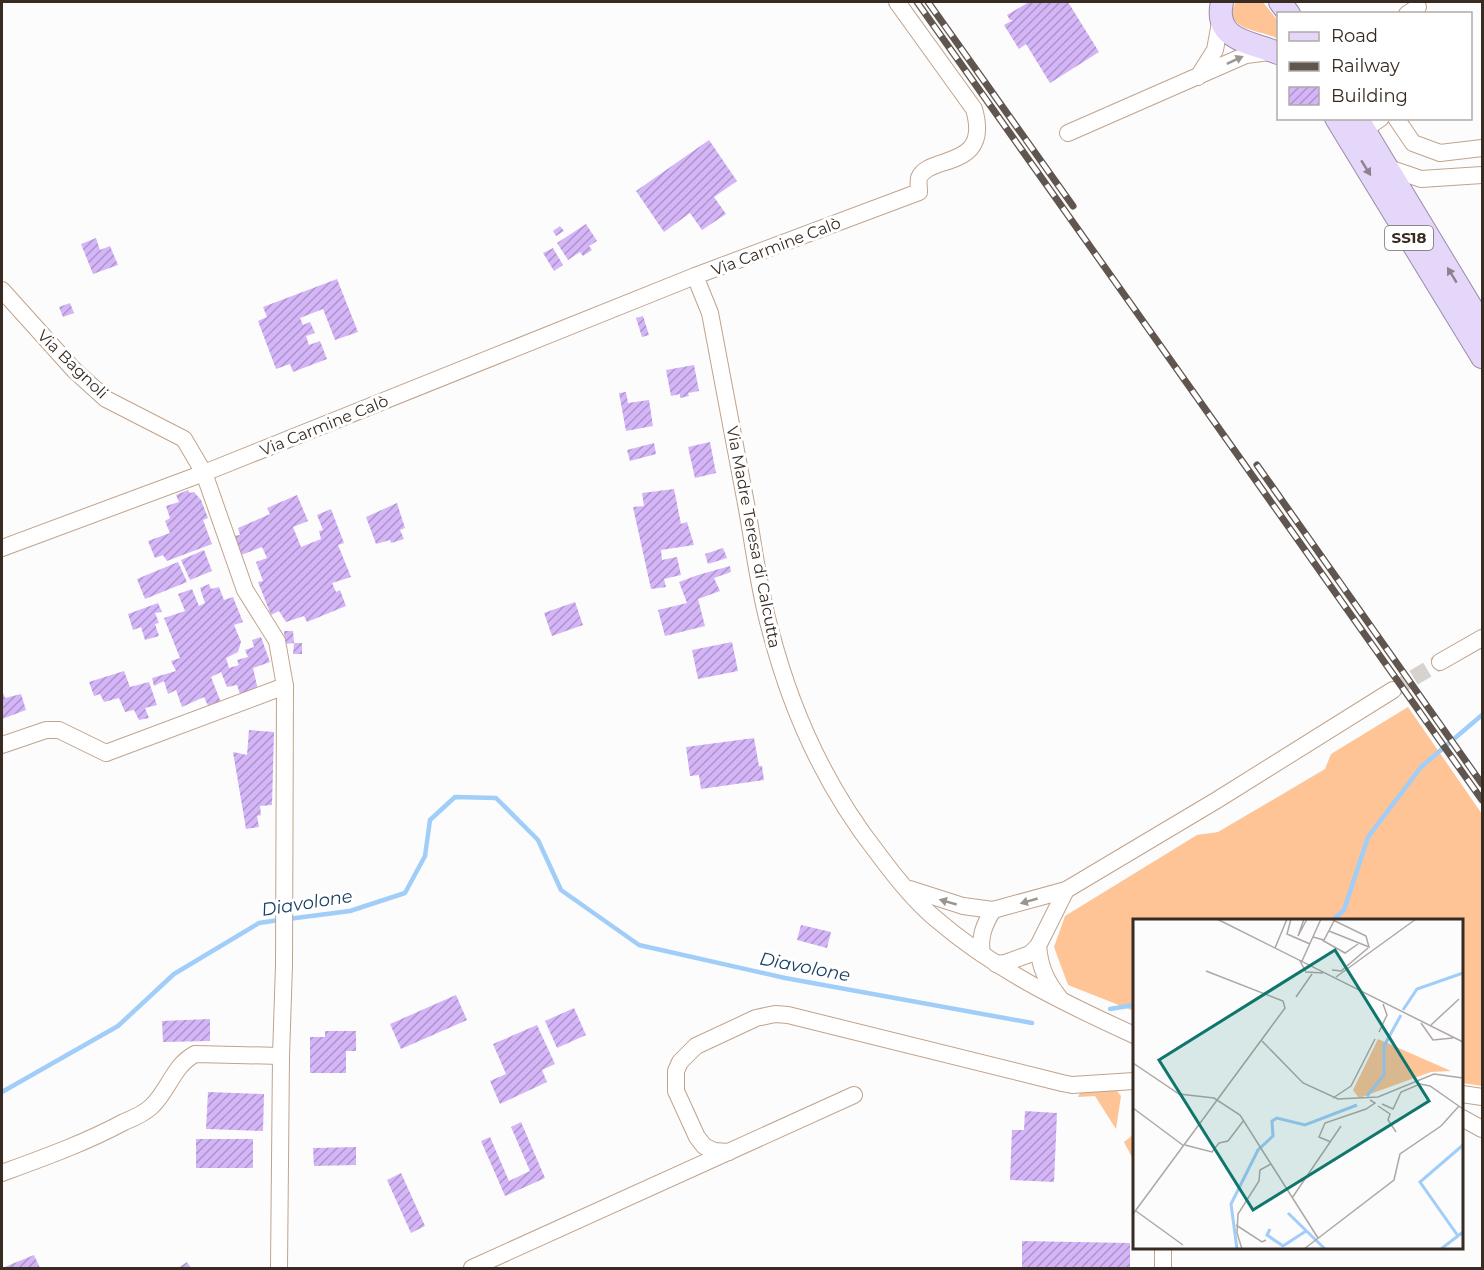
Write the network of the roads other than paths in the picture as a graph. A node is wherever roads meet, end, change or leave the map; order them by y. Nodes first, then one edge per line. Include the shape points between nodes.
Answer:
1 (897, 2) edge
2 (1222, 6) edge
3 (1277, 52) edge
4 (1198, 78) junction
5 (1337, 120) edge
6 (1397, 120) edge
7 (1368, 122) edge
8 (1068, 133) dead end
9 (1482, 148) edge
10 (1386, 167) junction
11 (1482, 175) edge
12 (1434, 179) junction
13 (1411, 207) junction
14 (695, 276) junction
15 (2, 290) edge
16 (1482, 325) edge
17 (1482, 357) edge
18 (204, 473) junction
19 (2, 548) edge
20 (1482, 638) edge
21 (1440, 662) tunnel mouth
22 (285, 686) junction
23 (1393, 690) tunnel mouth
24 (2, 745) edge
25 (904, 887) junction
26 (1066, 890) junction
27 (993, 910) junction
28 (1038, 946) junction
29 (982, 954) junction
30 (996, 964) junction
31 (1063, 1003) junction
32 (1130, 1033) edge
33 (281, 1056) junction
34 (1133, 1081) edge
35 (854, 1095) dead end
36 (1463, 1095) edge
37 (1482, 1097) edge
38 (1463, 1119) edge
39 (1482, 1129) edge
40 (729, 1152) junction
41 (2, 1173) edge
42 (1163, 1249) edge
43 (279, 1269) edge
44 (472, 1269) edge
45 (1164, 1269) edge

1 - 14 street, Via Carmine Calò via 974,109 979,125 973,144 960,158 926,169 919,177 919,192
2 - 3 main road via 1228,32
2 - 4 street via 1215,50
4 -> 3 street via 1246,56
4 - 8 street
5 -> 17 main road, SS18
6 - 9 street via 1413,143 1440,153
7 - 10 main road, SS18
10 - 12 street via 1421,179
10 - 13 main road, SS18
11 - 12 street
12 - 13 street via 1421,189
16 -> 13 main road, SS18
14 - 18 street, Via Carmine Calò
14 - 25 street, Via Madre Teresa di Calcutta via 710,313 769,626 786,687 833,788 861,833
15 - 18 street, Via Bagnoli via 74,370 106,399 184,439
18 - 19 street, Via Carmine Calò
18 - 22 street via 245,590 277,641
20 - 21 street
22 - 24 street via 106,753 59,730 46,730
22 - 33 street
23 - 26 street
27 -> 25 street via 963,906
25 - 29 street, Via Madre Teresa di Calcutta via 934,918
26 -> 27 street
26 - 28 street
27 - 29 street via 982,932
28 - 30 street via 1030,954
28 - 31 street via 1048,984
29 - 30 street, Via Madre Teresa di Calcutta
30 - 31 street, Via Madre Teresa di Calcutta
31 - 32 street, Via Madre Teresa di Calcutta
33 - 41 street via 195,1054 176,1070 152,1107 97,1137
33 - 43 street
34 - 40 street via 1072,1085 788,1015 765,1015 696,1046 676,1071 676,1091 697,1137 714,1151
35 - 40 street
36 - 37 street
38 - 39 street
40 - 44 street
42 - 45 street

